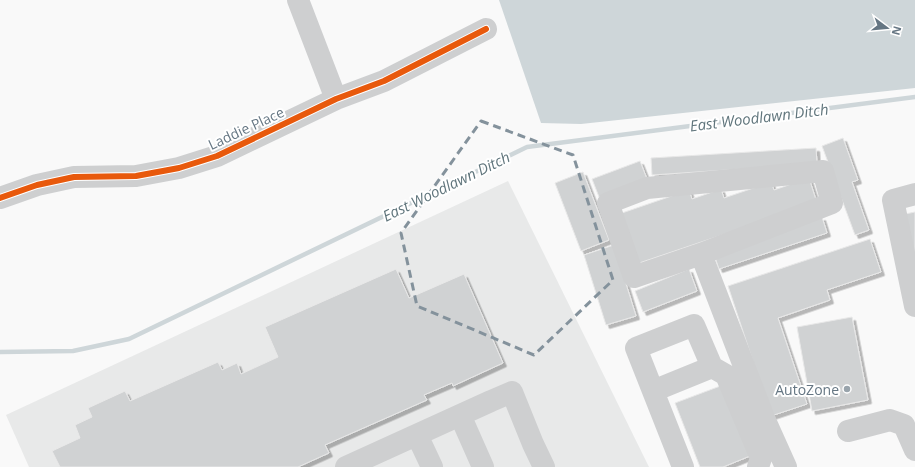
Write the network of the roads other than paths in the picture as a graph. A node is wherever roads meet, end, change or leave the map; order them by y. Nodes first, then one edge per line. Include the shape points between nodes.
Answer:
1 (298, 0) edge
2 (486, 29) dead end
3 (336, 99) junction
4 (915, 194) edge
5 (0, 198) edge
6 (701, 254) junction
7 (915, 306) edge
8 (712, 367) junction
9 (653, 391) junction
10 (460, 415) junction
11 (848, 430) dead end
12 (417, 434) junction
13 (915, 450) edge
14 (378, 460) edge
15 (346, 467) edge
16 (432, 467) edge
17 (483, 467) edge
18 (544, 467) edge
19 (683, 467) edge
20 (758, 467) edge
21 (786, 467) edge

1 - 3 street
2 - 3 street, Laddie Place via 384,81
3 - 5 street, Laddie Place via 217,156 179,168 136,176 74,177 37,185
4 - 7 street via 893,200
6 - 6 street via 832,203 823,171 648,188 608,203 634,277
6 - 21 street via 764,418
8 - 9 street
8 - 9 street via 694,325 636,348
8 - 20 street via 726,375 761,458
9 - 19 street
10 - 12 street
10 - 17 street
10 - 18 street via 512,392
11 - 13 street via 890,420 904,425
12 - 14 street
12 - 16 street
14 - 15 street

